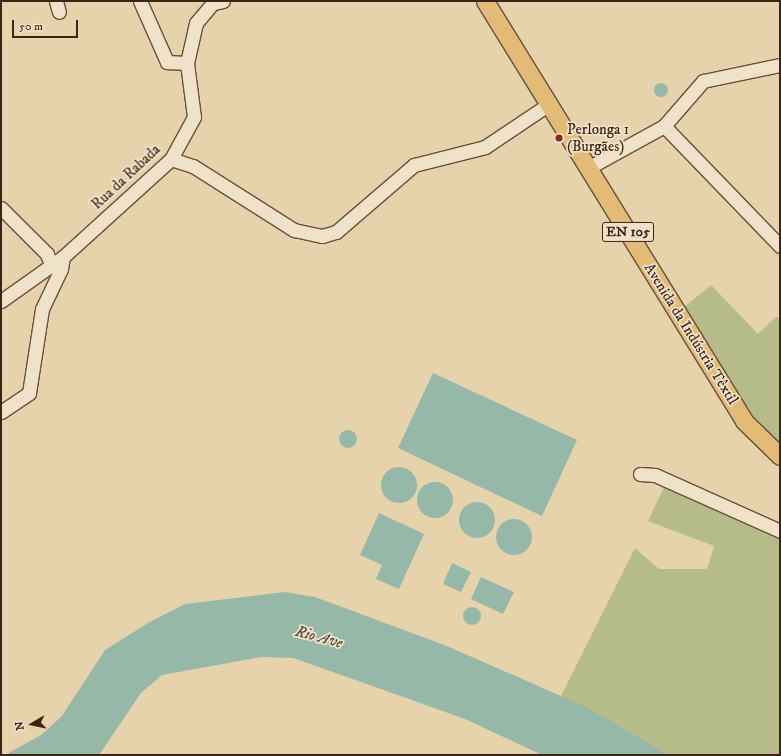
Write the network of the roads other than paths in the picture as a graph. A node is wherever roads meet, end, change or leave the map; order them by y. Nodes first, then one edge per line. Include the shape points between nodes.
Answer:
1 (140, 1) edge
2 (223, 1) edge
3 (485, 1) edge
4 (187, 63) junction
5 (780, 65) edge
6 (549, 104) junction
7 (664, 126) junction
8 (171, 159) junction
9 (588, 168) junction
10 (1, 208) edge
11 (780, 246) edge
12 (63, 257) junction
13 (51, 265) junction
14 (1, 301) edge
15 (1, 412) edge
16 (780, 456) edge
17 (640, 474) dead end
18 (780, 531) edge

1 - 4 street via 167,62
2 - 4 street, Rua da Rabada via 213,3 196,23
3 - 6 main road, Avenida da Indústria Têxtil / EN 105
4 - 8 street, Rua da Rabada via 194,117
5 - 7 street via 703,81
6 - 8 street via 484,147 414,165 336,232 322,236 294,230 193,166
6 - 9 main road, Avenida da Indústria Têxtil / EN 105
7 - 9 street
7 - 11 street
8 - 12 street, Rua da Rabada
9 - 16 main road, Avenida da Indústria Têxtil / EN 105 via 744,421
10 - 13 street via 47,254
12 - 13 street, Rua da Rabada
12 - 15 street via 61,269 42,309 29,393
13 - 14 street, Rua da Rabada
17 - 18 street via 655,475

